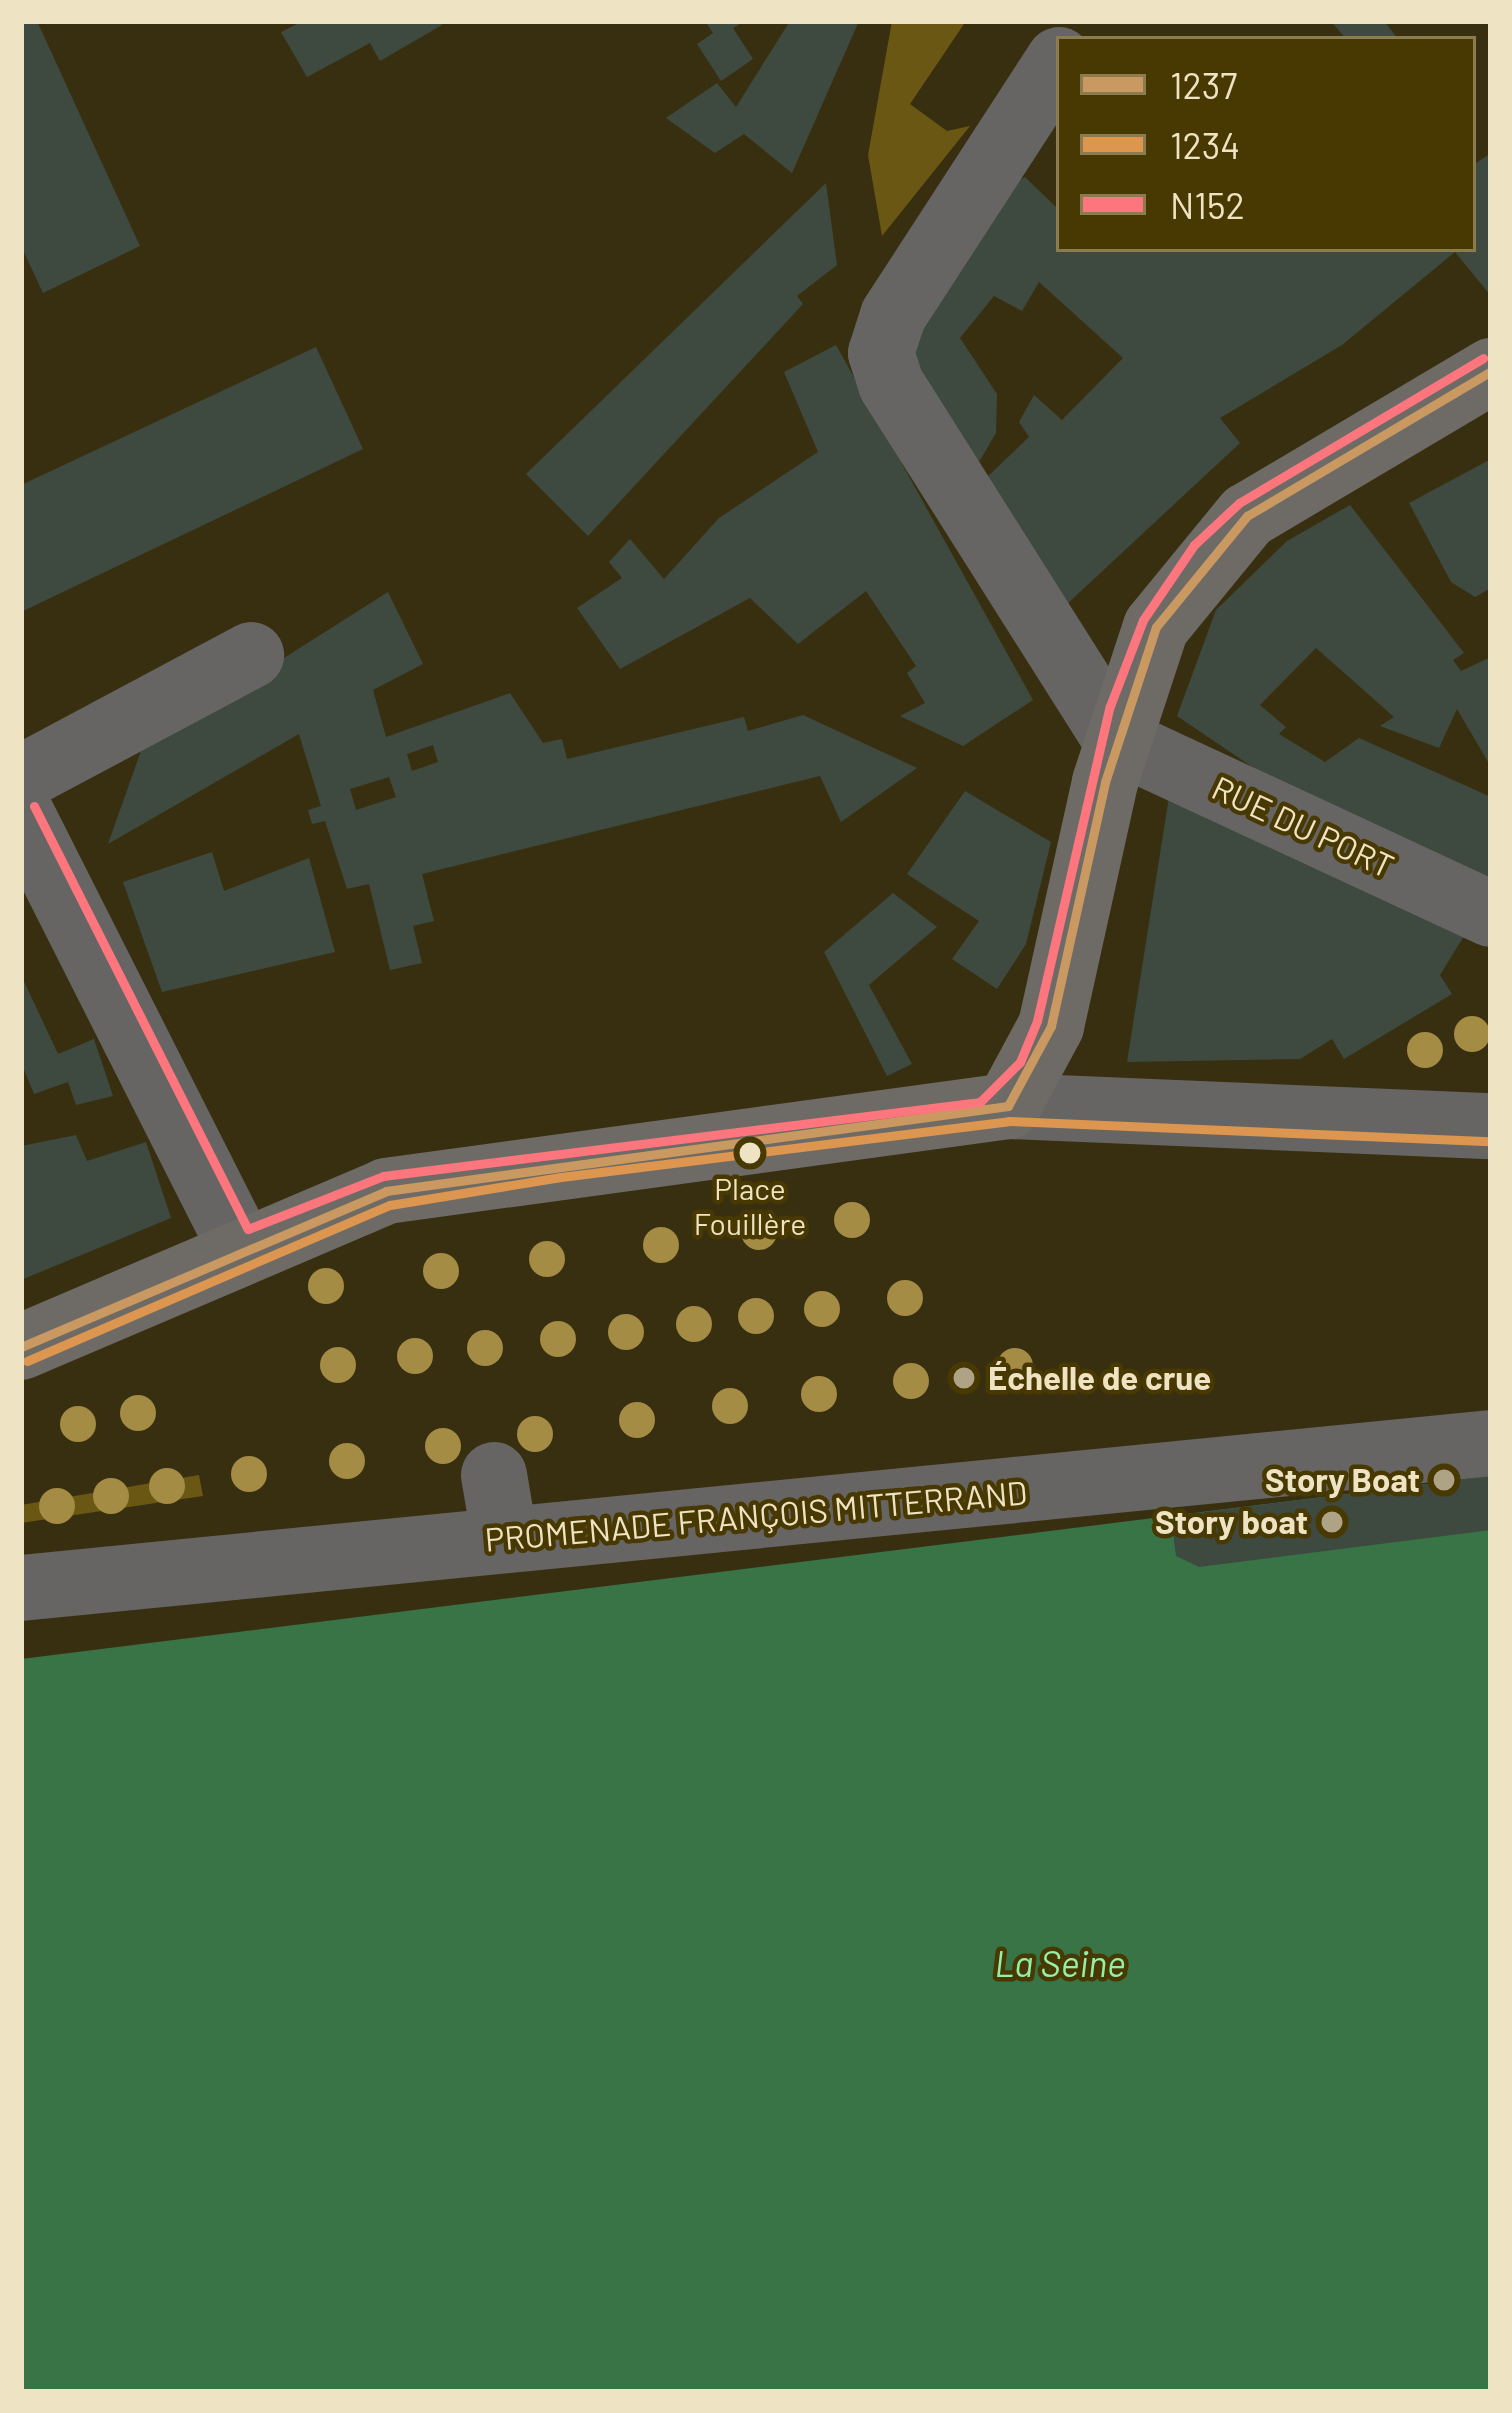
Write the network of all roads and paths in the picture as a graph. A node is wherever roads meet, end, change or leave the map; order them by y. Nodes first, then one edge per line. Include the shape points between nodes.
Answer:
1 (1056, 65) edge
2 (1491, 371) edge
3 (250, 655) dead end
4 (1116, 740) junction
5 (21, 778) edge
6 (21, 813) edge
7 (1491, 914) edge
8 (1008, 1106) junction
9 (1491, 1126) edge
10 (241, 1248) junction
11 (21, 1347) edge
12 (1491, 1443) edge
13 (21, 1588) edge

1 - 4 street via 880,353
2 - 4 main road via 1247,515 1206,553 1156,627
3 - 5 street
4 - 7 street, RUE DU PORT
4 - 8 main road via 1051,1026
6 - 10 street
8 - 9 street
8 - 10 main road via 386,1191
10 - 11 main road
12 - 13 street, PROMENADE FRANÇOIS MITTERRAND via 926,1506 499,1505 202,1577

